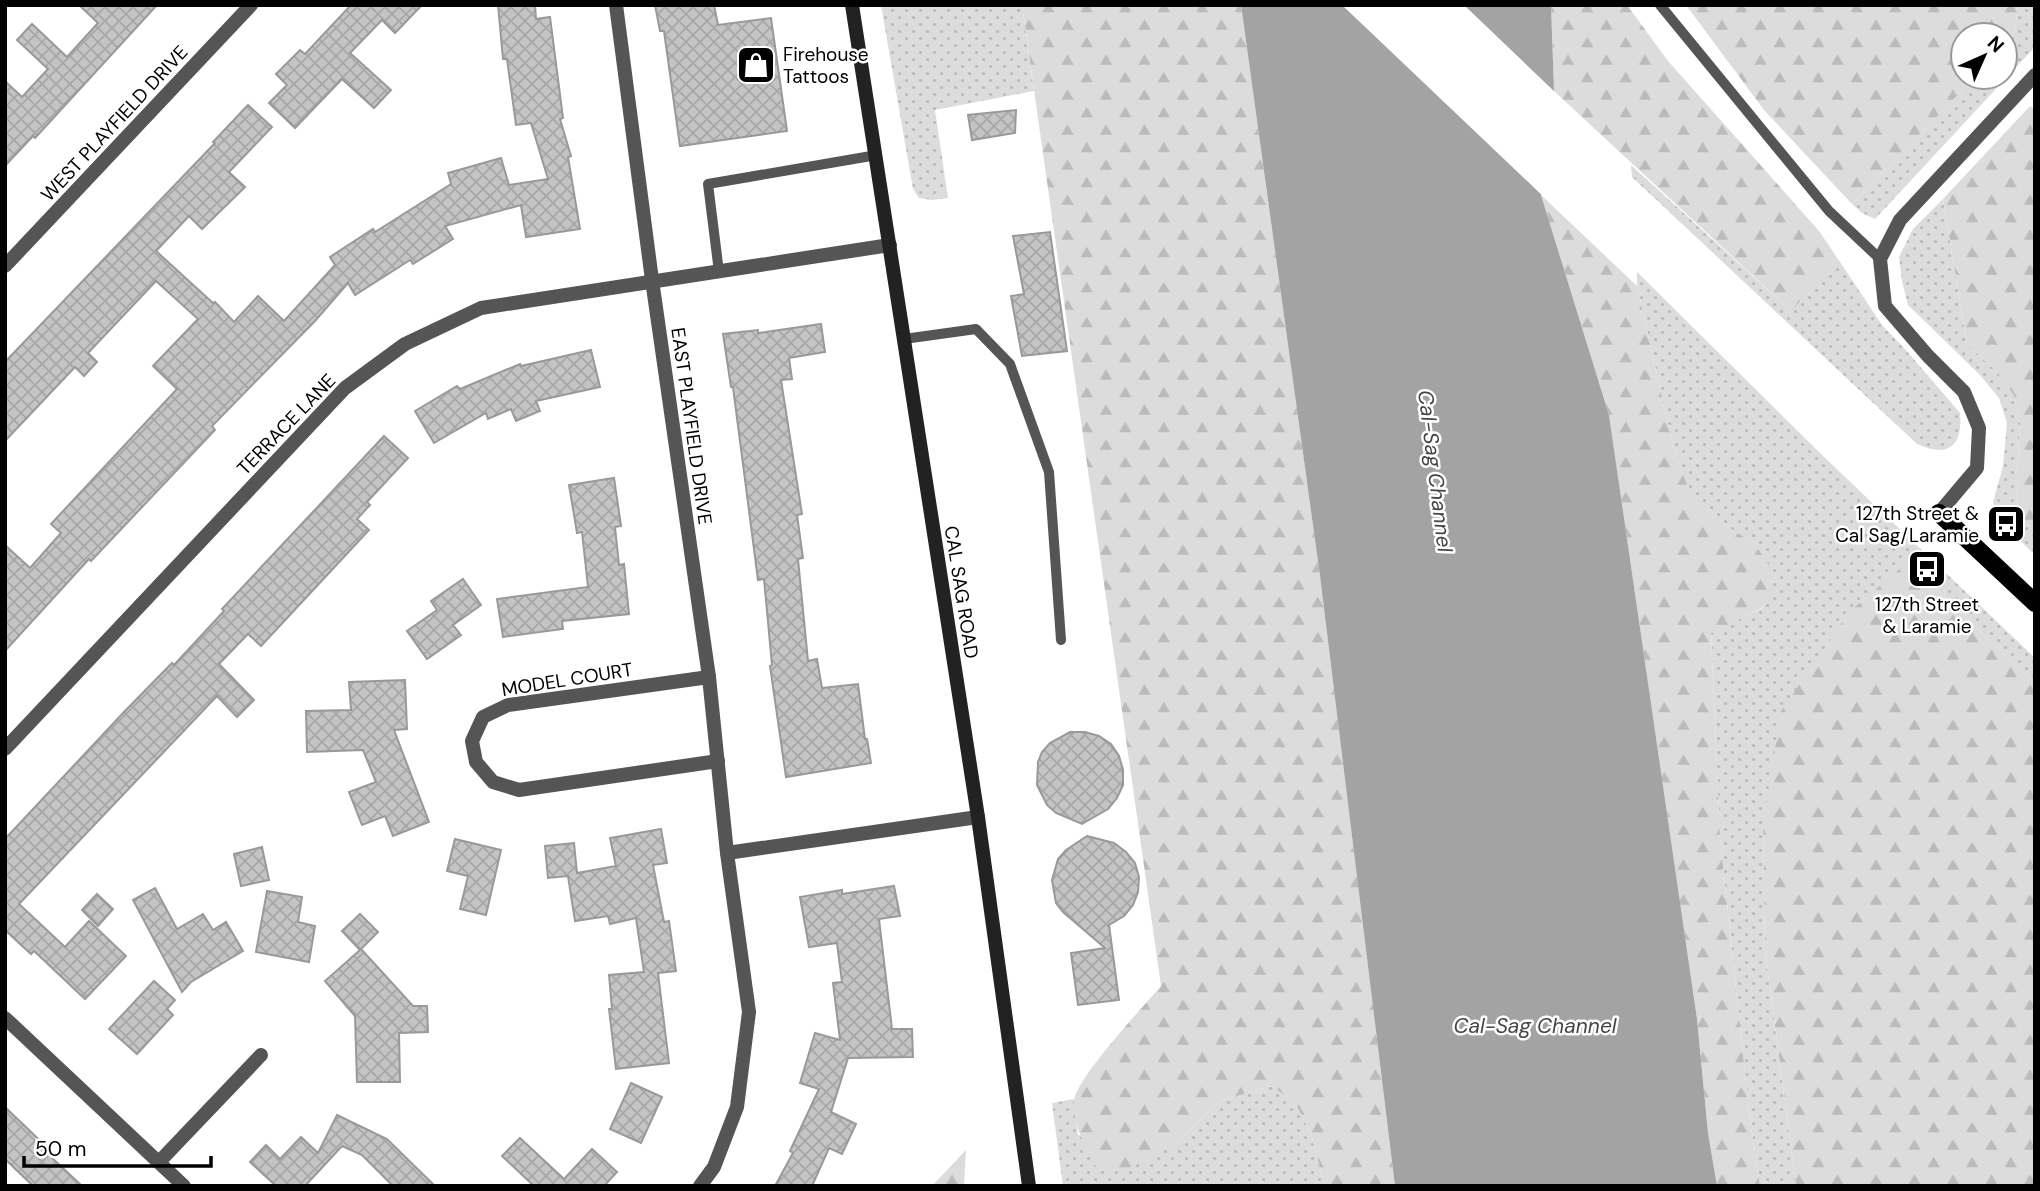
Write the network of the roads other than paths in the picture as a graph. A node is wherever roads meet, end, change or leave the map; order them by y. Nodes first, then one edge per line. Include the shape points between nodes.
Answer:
1 (251, 5) edge
2 (616, 5) edge
3 (852, 5) edge
4 (1660, 5) edge
5 (2034, 78) edge
6 (877, 155) junction
7 (890, 245) junction
8 (1881, 259) junction
9 (5, 266) edge
10 (719, 272) junction
11 (652, 281) junction
12 (904, 339) junction
13 (1939, 513) joint
14 (2035, 603) edge
15 (1061, 640) dead end
16 (709, 677) junction
17 (5, 749) edge
18 (718, 761) junction
19 (978, 817) junction
20 (727, 853) junction
21 (5, 1018) edge
22 (261, 1055) dead end
23 (159, 1162) junction
24 (184, 1186) edge
25 (700, 1186) edge
26 (1028, 1186) edge

1 - 9 street, WEST PLAYFIELD DRIVE
2 - 11 street, EAST PLAYFIELD DRIVE
3 - 6 main road, CAL SAG ROAD
4 - 8 lane via 1829,211
5 - 8 street via 1900,220
6 - 7 main road, CAL SAG ROAD
6 - 10 lane via 708,184
7 - 10 street, TERRACE LANE
7 - 12 main road, CAL SAG ROAD
8 - 13 street via 1885,306 1965,392 1979,428 1977,468
10 - 11 street, TERRACE LANE
11 - 16 street, EAST PLAYFIELD DRIVE
11 - 17 street, TERRACE LANE via 481,308 395,351 345,388
12 - 15 lane via 976,329 1010,364 1049,472
12 - 19 main road, CAL SAG ROAD
13 - 14 main road
16 - 18 street, EAST PLAYFIELD DRIVE
16 - 18 street, MODEL COURT via 508,705 483,717 472,741 476,762 493,782 519,790
18 - 20 street, EAST PLAYFIELD DRIVE
19 - 20 street
19 - 26 main road, CAL SAG ROAD
20 - 25 street, EAST PLAYFIELD DRIVE via 749,1012 737,1107 714,1167
21 - 23 street
22 - 23 street
23 - 24 street

